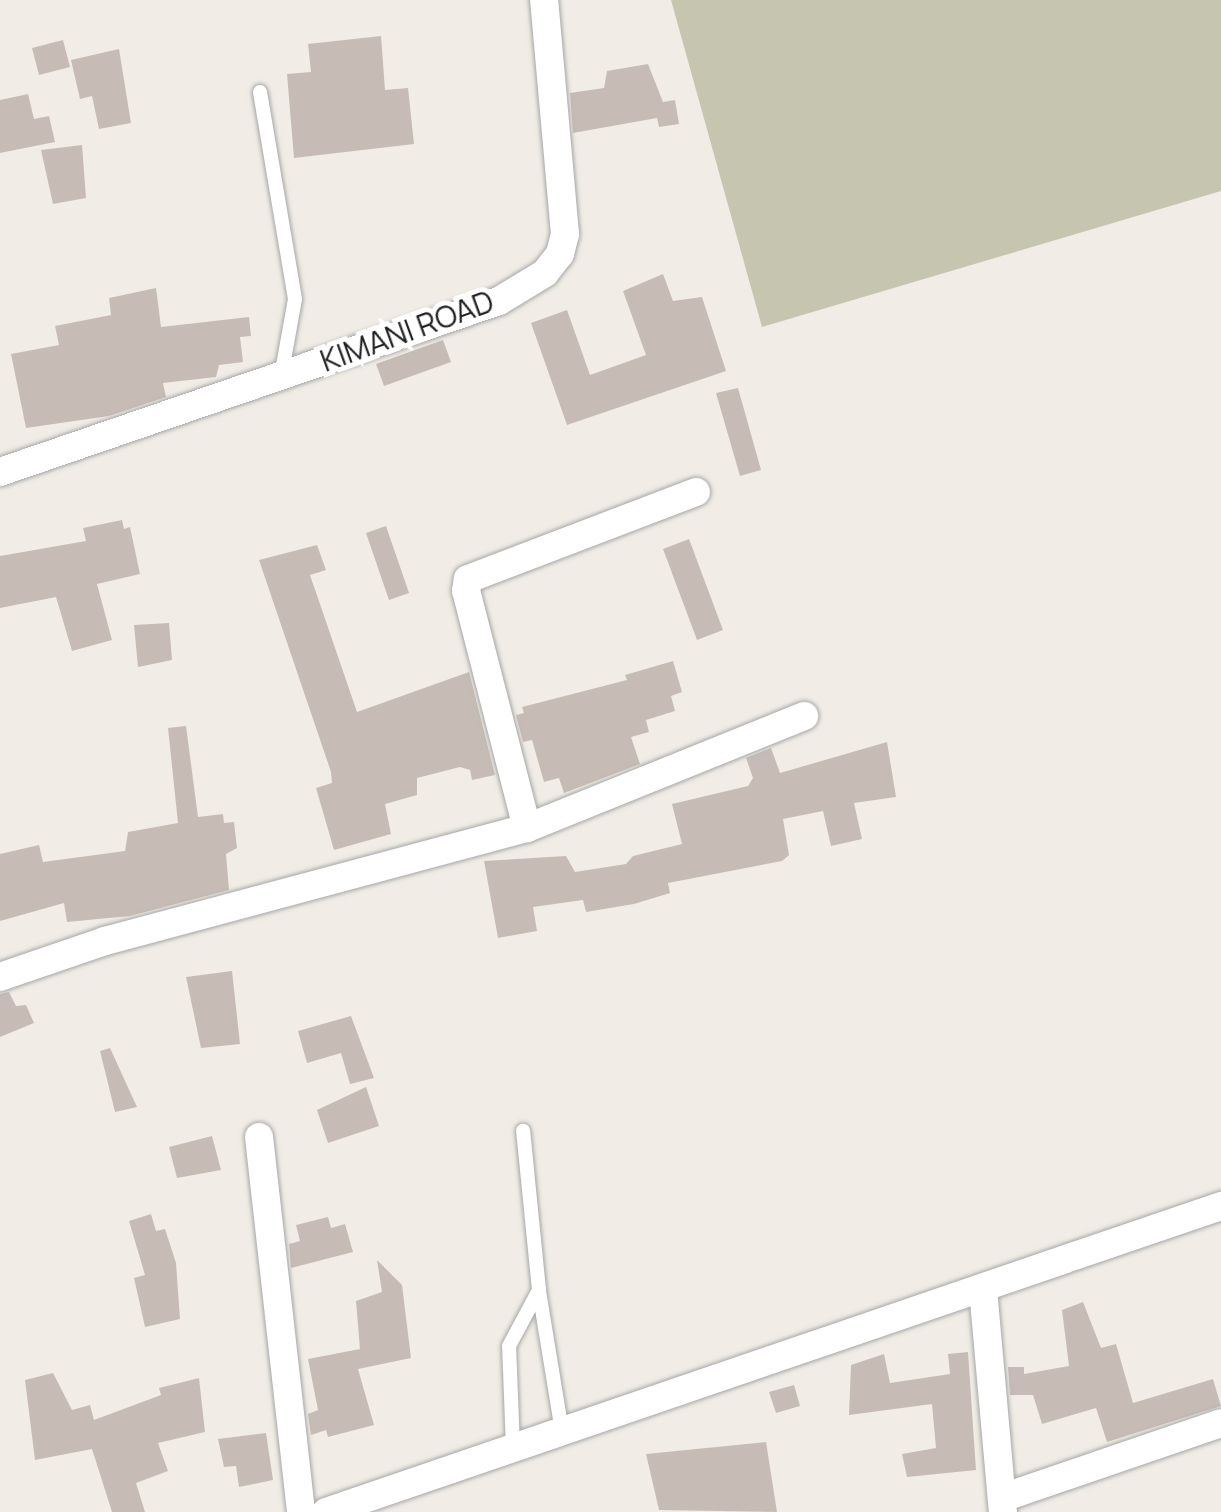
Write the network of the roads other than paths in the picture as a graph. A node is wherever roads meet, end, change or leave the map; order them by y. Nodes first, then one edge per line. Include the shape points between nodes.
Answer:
1 (544, 0) edge
2 (260, 92) dead end
3 (280, 378) junction
4 (0, 472) edge
5 (696, 492) dead end
6 (804, 716) dead end
7 (528, 828) junction
8 (0, 977) edge
9 (523, 1130) dead end
10 (260, 1137) dead end
11 (1221, 1206) edge
12 (982, 1289) junction
13 (539, 1290) junction
14 (1221, 1422) edge
15 (562, 1432) junction
16 (513, 1449) junction
17 (1002, 1505) edge
18 (301, 1512) edge
19 (326, 1512) edge

1 - 3 street, KIMANI ROAD via 565,234 560,254 531,284 498,301
2 - 3 lane via 294,299
3 - 4 street, KIMANI ROAD
5 - 7 street via 468,578
6 - 7 street
7 - 8 street via 105,941
9 - 13 lane
10 - 18 street
11 - 12 street
12 - 15 street
12 - 17 street
13 - 15 lane
13 - 16 lane via 510,1346
14 - 17 street
15 - 16 street
16 - 19 street

